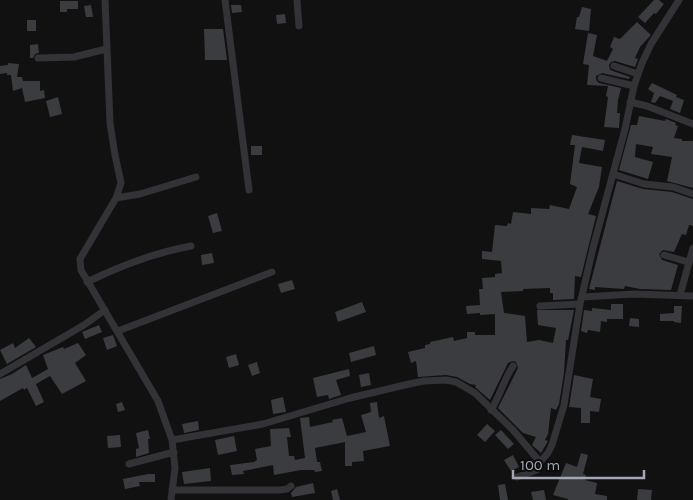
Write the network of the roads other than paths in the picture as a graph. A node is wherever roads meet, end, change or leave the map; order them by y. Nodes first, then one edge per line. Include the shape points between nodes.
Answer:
1 (105, 0) edge
2 (225, 0) edge
3 (297, 0) edge
4 (679, 0) edge
5 (299, 26) dead end
6 (106, 49) junction
7 (38, 58) dead end
8 (614, 66) dead end
9 (638, 74) junction
10 (600, 78) dead end
11 (634, 86) junction
12 (630, 102) junction
13 (693, 124) edge
14 (613, 174) junction
15 (196, 177) dead end
16 (249, 190) dead end
17 (693, 194) edge
18 (116, 198) junction
19 (191, 246) dead end
20 (693, 248) edge
21 (664, 255) dead end
22 (688, 262) junction
23 (272, 272) dead end
24 (88, 282) junction
25 (680, 295) junction
26 (693, 296) edge
27 (581, 300) junction
28 (540, 306) dead end
29 (105, 310) junction
30 (118, 330) junction
31 (513, 366) dead end
32 (0, 374) edge
33 (491, 410) junction
34 (172, 440) junction
35 (174, 452) junction
36 (540, 462) junction
37 (129, 464) dead end
38 (517, 477) dead end
39 (291, 486) dead end
40 (172, 490) junction
41 (171, 500) edge

1 - 6 street
2 - 16 street
3 - 5 street
4 - 9 street via 651,44
6 - 7 street via 74,57
6 - 18 street via 111,129 121,187
8 - 9 street
9 - 11 street
10 - 11 street
11 - 12 street
12 - 13 street
12 - 14 street
14 - 17 street
14 - 27 street
15 - 18 street
18 - 24 street via 80,259 81,270
19 - 24 street via 145,259
20 - 22 street
21 - 22 street
22 - 25 street
23 - 30 street
24 - 29 street
25 - 26 street
25 - 27 street via 634,294
27 - 28 street
27 - 36 street via 561,420 548,453
29 - 30 street
29 - 32 street
30 - 34 street via 158,401
31 - 33 street
33 - 34 street via 470,389 456,382 424,381 350,398 263,424
33 - 36 street
34 - 35 street
35 - 37 street
35 - 40 street
36 - 38 street via 535,471
39 - 40 street via 280,490
40 - 41 street

